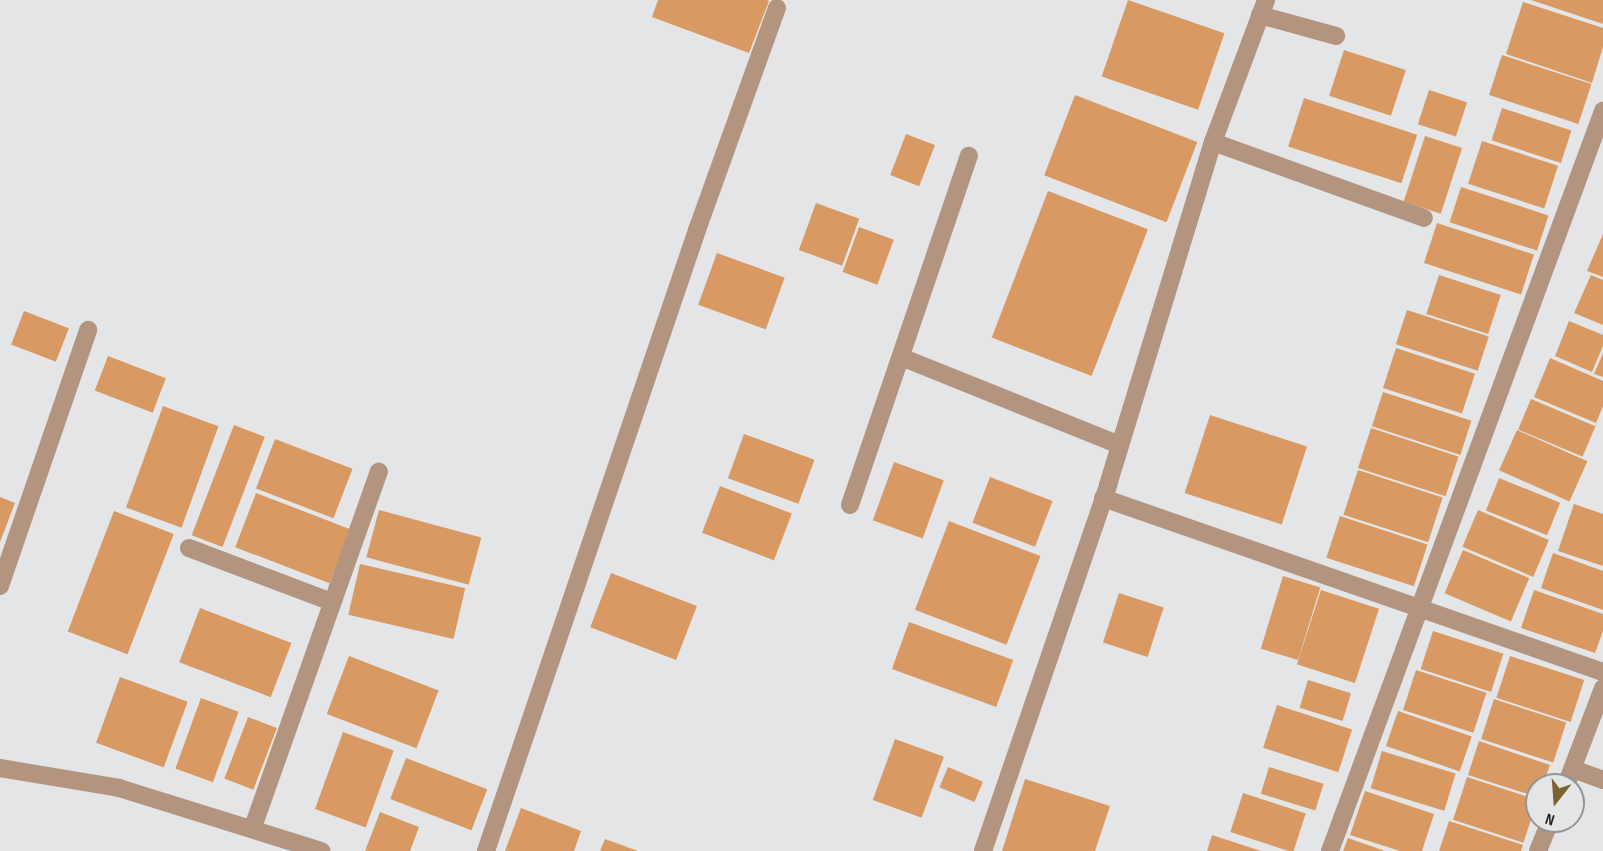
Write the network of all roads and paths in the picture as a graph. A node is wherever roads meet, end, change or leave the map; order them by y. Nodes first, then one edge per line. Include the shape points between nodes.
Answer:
1 (1263, 7) edge
2 (777, 8) dead end
3 (1336, 36) dead end
4 (1603, 111) edge
5 (1214, 142) junction
6 (969, 156) dead end
7 (1424, 218) dead end
8 (88, 330) dead end
9 (901, 357) junction
10 (1120, 445) junction
11 (379, 472) dead end
12 (1104, 498) junction
13 (850, 505) dead end
14 (189, 548) dead end
15 (0, 586) edge
16 (332, 602) junction
17 (1420, 605) junction
18 (1603, 672) edge
19 (1603, 688) edge
20 (0, 768) edge
21 (1571, 773) edge
22 (1585, 778) edge
23 (1603, 780) edge
24 (253, 827) junction
25 (1545, 833) edge
26 (321, 851) edge
27 (486, 851) edge
28 (983, 851) edge
29 (1330, 851) edge
30 (1538, 851) edge

1 - 3 street
1 - 5 street
2 - 27 street via 697,230
4 - 17 street
5 - 7 street
5 - 10 street
6 - 9 street
8 - 15 street
9 - 10 street
9 - 13 street
10 - 12 street
11 - 16 street
12 - 17 street
12 - 28 street
14 - 16 street
16 - 24 street
17 - 18 street
17 - 29 street
19 - 21 street
20 - 24 street via 99,783
22 - 23 street
24 - 26 street
25 - 30 street

